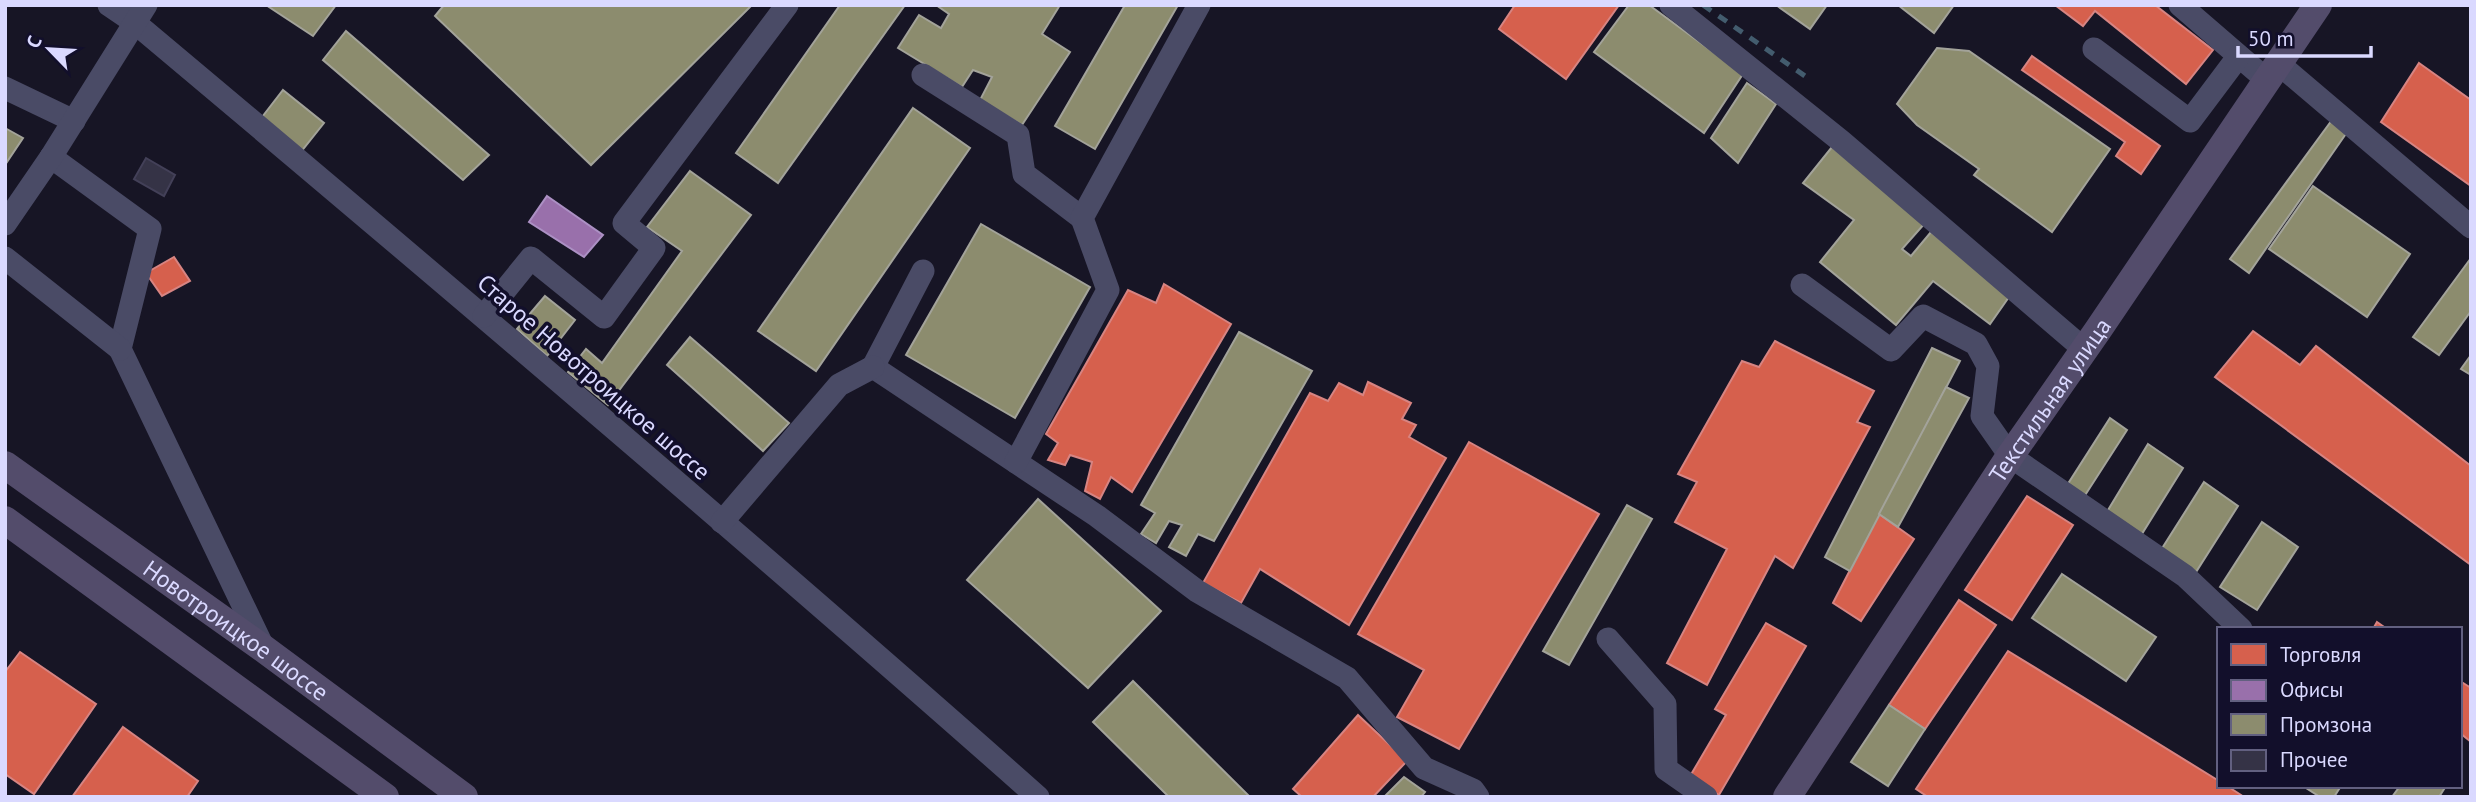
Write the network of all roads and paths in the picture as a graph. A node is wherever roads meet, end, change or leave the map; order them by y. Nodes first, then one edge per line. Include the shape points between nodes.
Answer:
1 (110, 5) edge
2 (787, 5) edge
3 (1199, 5) edge
4 (1671, 5) edge
5 (2180, 5) edge
6 (2318, 5) edge
7 (140, 14) edge
8 (2094, 49) dead end
9 (2238, 57) junction
10 (2274, 72) junction
11 (923, 75) dead end
12 (5, 88) edge
13 (74, 121) junction
14 (51, 157) junction
15 (1082, 218) junction
16 (5, 224) edge
17 (2471, 228) edge
18 (5, 258) edge
19 (923, 271) dead end
20 (1802, 285) dead end
21 (484, 316) junction
22 (120, 349) junction
23 (2085, 350) junction
24 (873, 367) junction
25 (2010, 456) junction
26 (1016, 462) junction
27 (5, 464) edge
28 (5, 520) edge
29 (722, 522) junction
30 (2239, 627) edge
31 (1608, 639) dead end
32 (264, 649) junction
33 (385, 797) edge
34 (464, 797) edge
35 (1038, 797) edge
36 (1478, 797) edge
37 (1706, 797) edge
38 (1787, 797) edge

1 - 7 street, Старое Новотроицкое шоссе
2 - 21 street via 624,223 654,248 604,317 531,258
3 - 15 street
4 - 23 street via 1840,141
5 - 9 street
6 - 10 main road, Текстильная улица
7 - 13 street
7 - 21 street, Старое Новотроицкое шоссе
8 - 9 street via 2190,121
9 - 10 street
10 - 17 street
10 - 23 main road, Текстильная улица
11 - 15 street via 1018,135 1024,174
12 - 13 street
13 - 14 street
14 - 16 street
14 - 22 street via 150,229
15 - 26 street via 1108,290
18 - 22 street
19 - 24 street
20 - 25 street via 1891,350 1923,316 1976,344 1988,366 1982,415
21 - 29 street, Старое Новотроицкое шоссе
22 - 32 street
23 - 25 main road, Текстильная улица
24 - 26 street
24 - 29 street via 839,385
25 - 30 street via 2185,576
25 - 38 main road, Текстильная улица
26 - 36 street via 1197,591 1347,678 1424,768 1473,790
27 - 32 main road, Новотроицкое шоссе
28 - 33 main road, Новотроицкое шоссе
29 - 35 street, Старое Новотроицкое шоссе
31 - 37 street via 1665,704 1666,768
32 - 34 main road, Новотроицкое шоссе

